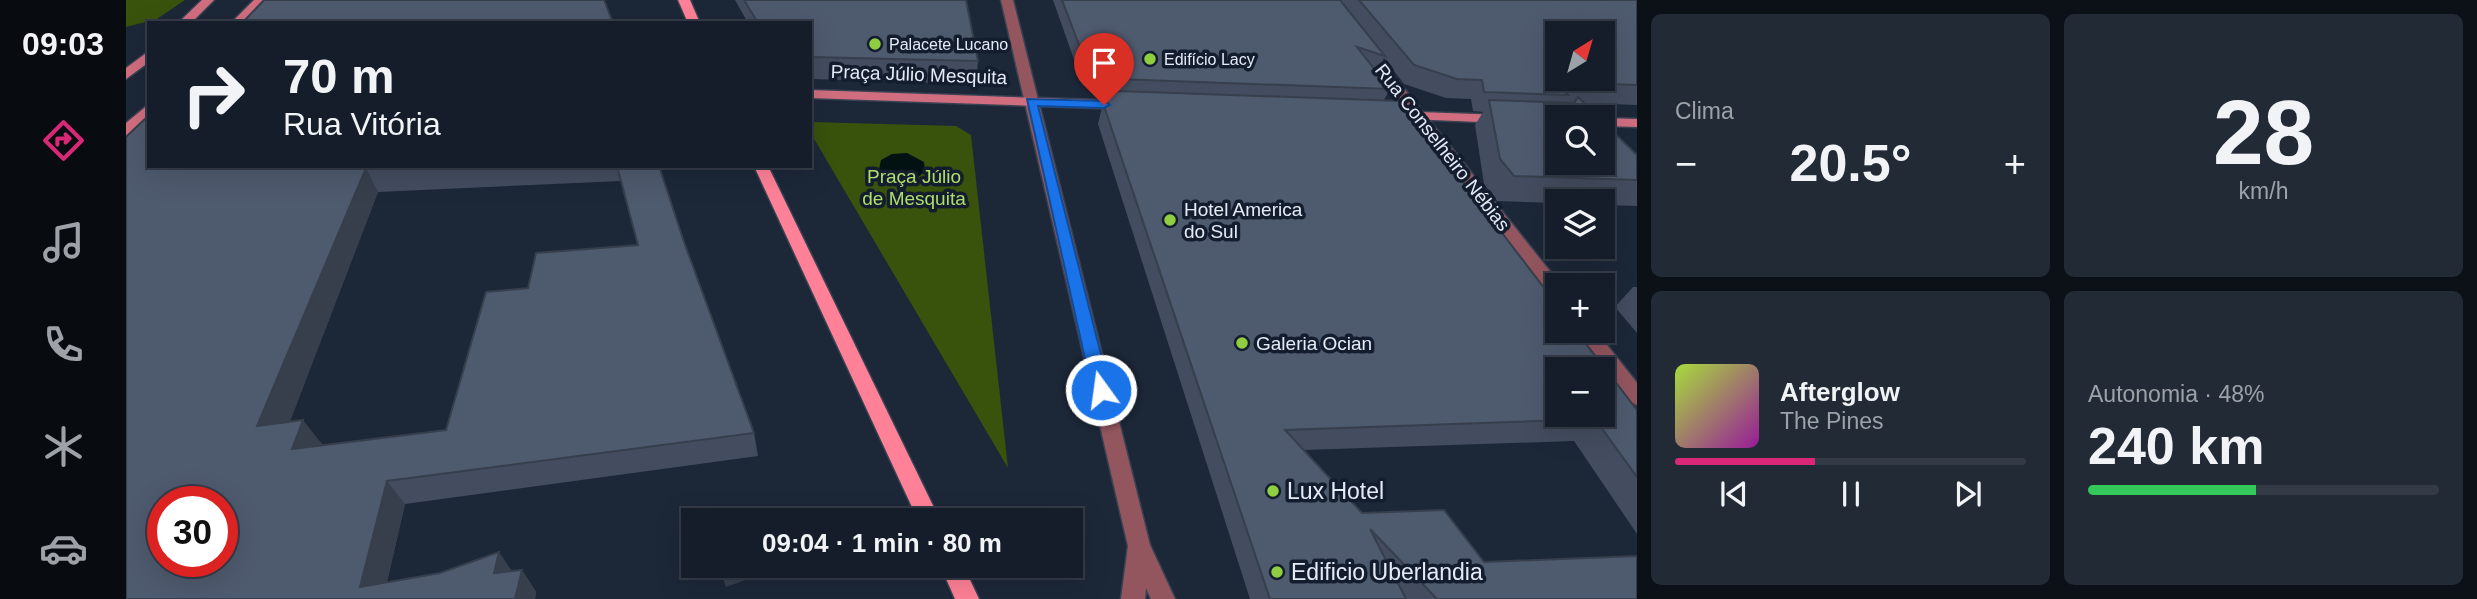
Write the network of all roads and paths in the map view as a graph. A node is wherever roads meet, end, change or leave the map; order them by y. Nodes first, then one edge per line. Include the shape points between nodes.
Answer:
1 (208, 0) edge
2 (260, 0) edge
3 (684, 0) edge
4 (1007, 0) edge
5 (186, 21) edge
6 (239, 21) edge
7 (693, 21) edge
8 (1353, 32) edge
9 (126, 58) edge
10 (147, 58) edge
11 (126, 75) edge
12 (812, 94) edge
13 (1031, 102) junction
14 (1145, 106) edge
15 (147, 110) edge
16 (1380, 114) edge
17 (1420, 116) junction
18 (1519, 119) edge
19 (1615, 122) edge
20 (1637, 123) edge
21 (126, 131) edge
22 (762, 168) edge
23 (1545, 278) edge
24 (1595, 343) edge
25 (1637, 397) edge
26 (923, 508) edge
27 (1139, 546) junction
28 (957, 578) edge
29 (967, 599) edge
30 (1133, 599) edge
31 (1163, 599) edge

1 - 5 street
2 - 6 street
3 - 7 main road
4 - 13 street
8 - 17 street, Rua Conselheiro Nébias
9 - 10 street
10 - 11 street
12 - 13 street, Praça Júlio Mesquita
13 - 14 street
13 - 27 street, Praça Júlio Mesquita
15 - 21 street
16 - 17 street
17 - 18 street
17 - 23 street, Rua Conselheiro Nébias
19 - 20 street
22 - 26 main road
24 - 25 street
27 - 30 street, Praça Júlio Mesquita
27 - 31 street, Praça Júlio Mesquita
28 - 29 main road

